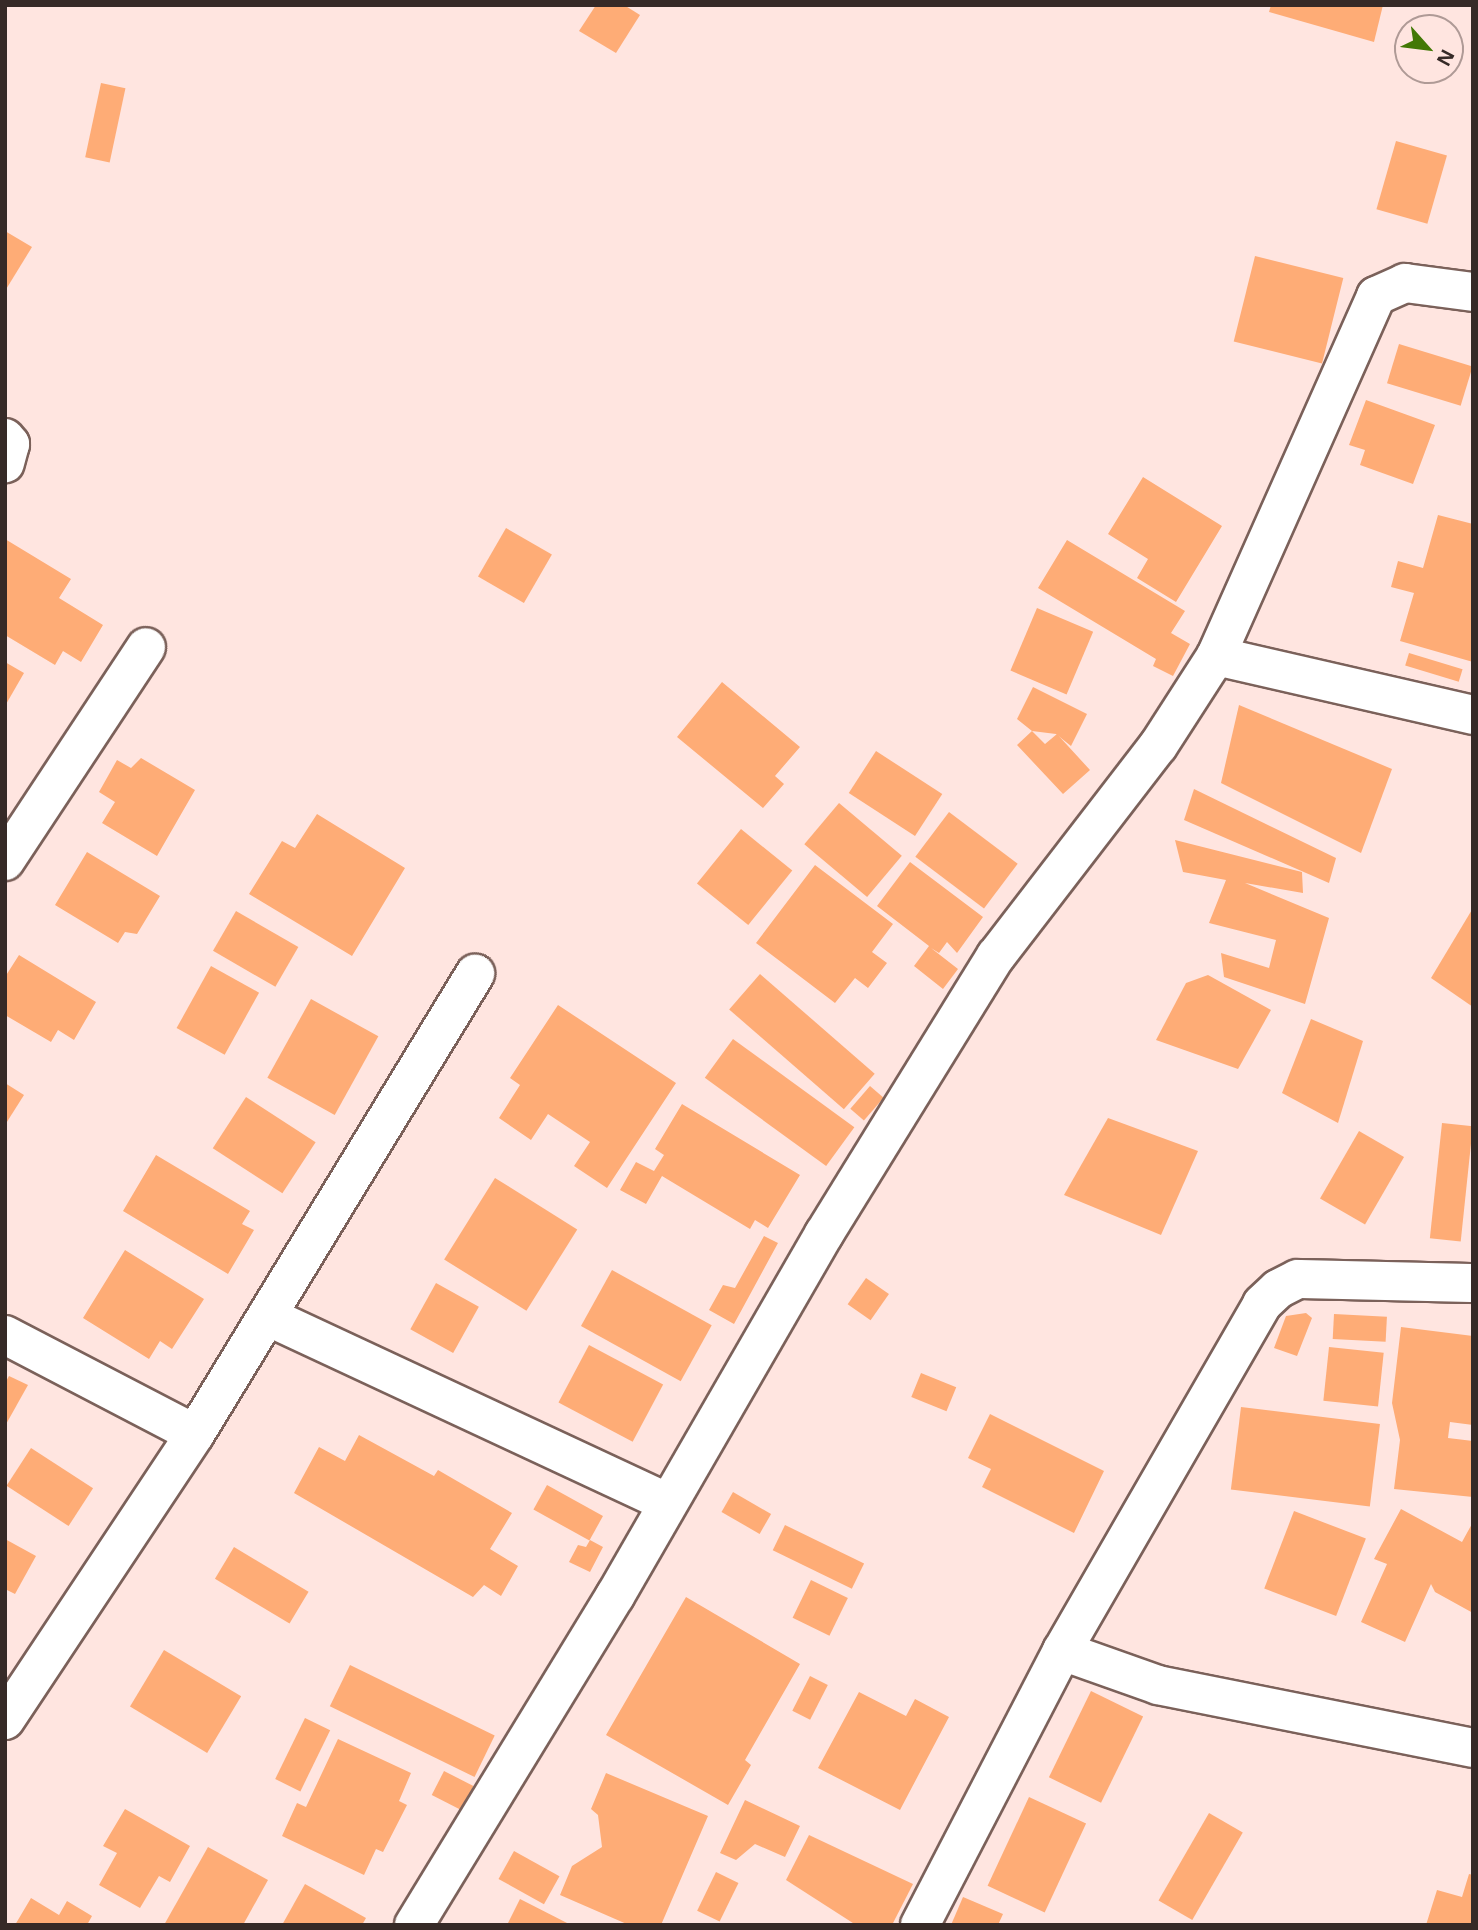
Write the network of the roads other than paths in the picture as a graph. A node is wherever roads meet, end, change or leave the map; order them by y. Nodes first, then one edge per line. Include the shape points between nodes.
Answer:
1 (1473, 292) edge
2 (5, 438) edge
3 (5, 463) edge
4 (146, 647) dead end
5 (1216, 656) junction
6 (1473, 715) edge
7 (5, 861) edge
8 (475, 974) dead end
9 (1473, 1283) edge
10 (267, 1316) junction
11 (5, 1335) edge
12 (195, 1434) junction
13 (668, 1503) junction
14 (1062, 1651) junction
15 (5, 1720) edge
16 (1473, 1748) edge
17 (414, 1925) edge
18 (920, 1925) edge

1 - 5 street via 1405,283 1376,296
2 - 3 street via 10,444
4 - 7 street
5 - 6 street
5 - 13 street via 1158,746 996,956 824,1234
8 - 10 street
9 - 14 street via 1298,1279 1278,1289 1262,1304
10 - 12 street
10 - 13 street
11 - 12 street
12 - 15 street
13 - 17 street
14 - 16 street via 1158,1685
14 - 18 street

